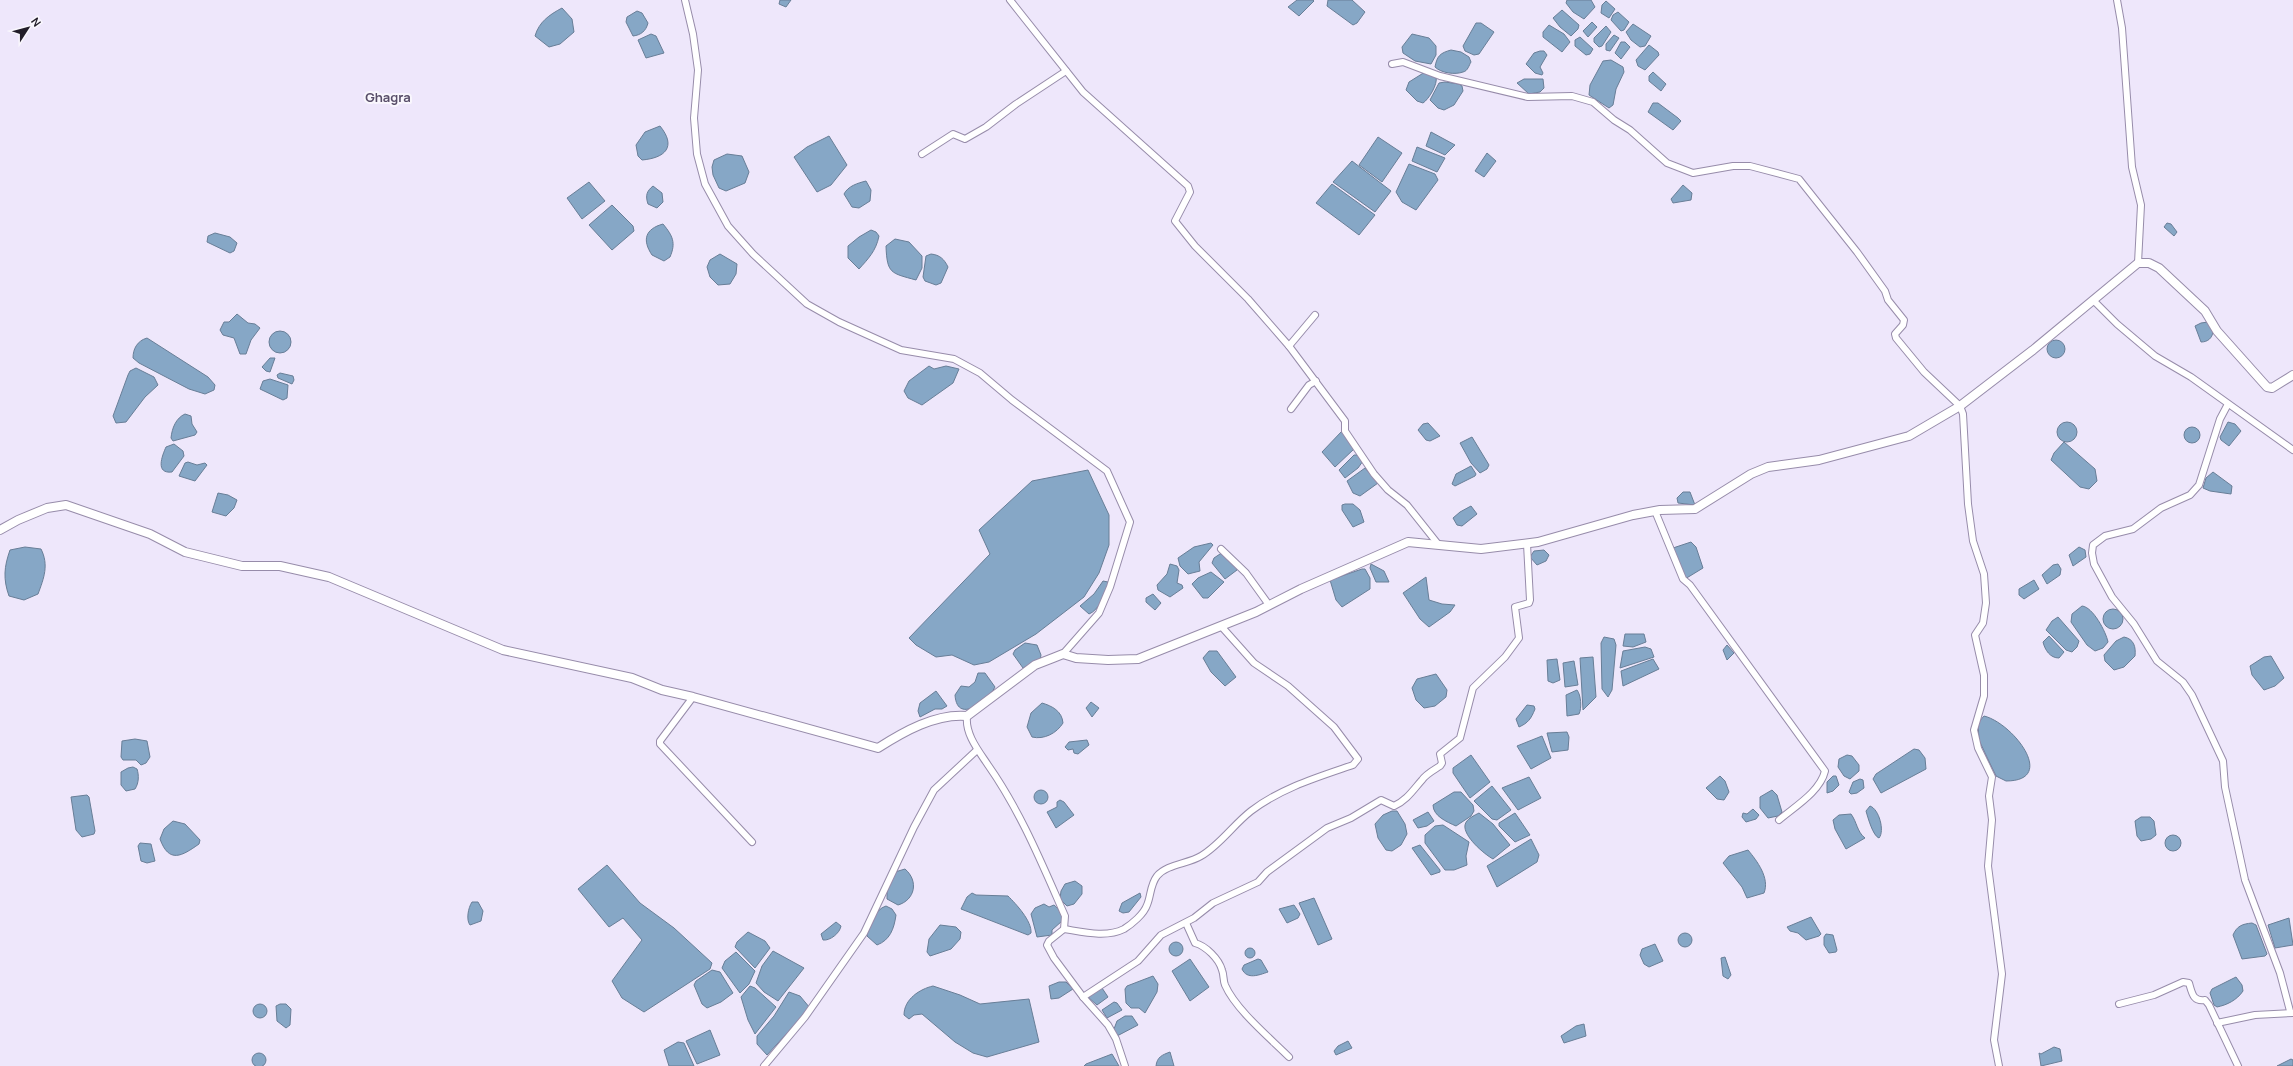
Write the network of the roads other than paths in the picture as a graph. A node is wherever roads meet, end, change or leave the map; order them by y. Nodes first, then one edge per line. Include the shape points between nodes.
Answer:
1 (685, 0) edge
2 (1010, 0) edge
3 (2117, 0) edge
4 (1392, 64) dead end
5 (1066, 71) junction
6 (922, 154) dead end
7 (2138, 263) junction
8 (2093, 300) junction
9 (1315, 315) dead end
10 (1289, 346) junction
11 (2293, 375) edge
12 (1316, 381) junction
13 (2228, 404) junction
14 (1960, 406) junction
15 (1291, 409) dead end
16 (2293, 450) edge
17 (1654, 511) junction
18 (0, 530) edge
19 (1438, 544) junction
20 (1527, 544) junction
21 (1221, 549) dead end
22 (1269, 605) junction
23 (1221, 626) junction
24 (1063, 654) junction
25 (693, 697) junction
26 (967, 716) junction
27 (977, 750) junction
28 (1779, 820) dead end
29 (752, 842) dead end
30 (1186, 923) junction
31 (1064, 929) junction
32 (1083, 997) junction
33 (2119, 1004) dead end
34 (2292, 1012) edge
35 (2217, 1023) junction
36 (1289, 1056) dead end
37 (764, 1066) edge
38 (1125, 1066) edge
39 (1999, 1066) edge
40 (2238, 1066) edge

1 - 24 street via 698,70 694,118 697,154 705,184 728,226 753,254 807,304 839,322 901,350 954,359 980,373 1107,471 1130,522 1110,587 1099,613
2 - 5 street
3 - 7 street via 2122,28 2132,167 2142,205
4 - 14 street via 1403,62 1440,76 1528,97 1572,96 1593,102 1634,133 1667,163 1693,173 1733,166 1750,166 1799,179 1857,252 1904,320 1904,325 1895,334 1896,338 1924,372
5 - 6 street via 986,127 965,139 953,134
5 - 10 street via 1083,92 1188,186 1190,192 1174,221
7 - 8 street
7 - 11 street via 2149,263 2159,268 2205,311 2217,332 2267,387 2272,388
8 - 13 street via 2155,356 2191,377
8 - 14 street
9 - 10 street
10 - 12 street
12 - 15 street via 1309,385
12 - 19 street via 1345,421 1345,431 1374,474 1407,506
13 - 16 street
13 - 34 street via 2220,418 2202,478 2190,495 2161,508 2133,529 2105,536 2093,545 2092,553 2094,564 2112,597 2134,624 2157,661 2183,682 2192,695 2223,761 2245,880
14 - 17 street via 1909,436 1819,460 1768,467 1751,474 1696,509
14 - 39 street via 1963,414 1971,530 1975,551 1984,574 1986,597 1983,622 1975,635 1984,676 1984,696 1974,730 1978,748 1992,777 1989,796 1992,820 1988,866 2002,974 1994,1040
17 - 20 street
17 - 28 street via 1683,579 1690,585 1825,771 1824,778 1813,791
18 - 25 street via 47,508 66,505 150,534 185,552 242,566 280,566 329,577 503,650 632,678 662,690
19 - 20 street via 1481,549
19 - 22 street via 1408,542
20 - 30 street via 1530,600 1529,603 1515,607 1519,638 1505,657 1473,688 1460,738 1440,754 1440,766 1422,779 1417,788 1400,803 1394,806 1381,800 1351,818 1327,828 1267,872 1258,882 1213,903
21 - 22 street via 1246,572
22 - 23 street
23 - 24 street via 1138,659 1084,658
23 - 31 street via 1254,663 1288,686 1334,728 1358,759 1353,765 1298,785 1266,801 1200,857 1165,870 1157,876 1150,890 1147,905 1124,929 1091,934
24 - 26 street via 1035,665
25 - 26 street via 878,748 902,733 938,719 956,715
25 - 29 street via 660,744
26 - 27 street via 966,725
27 - 31 street via 1006,792 1036,850 1065,916
27 - 37 street via 934,790 864,933 805,1017
30 - 32 street via 1161,935 1138,961
30 - 36 street via 1195,943 1202,945 1221,968 1226,986 1242,1008
31 - 32 street via 1047,945
32 - 38 street via 1108,1025 1116,1039
33 - 35 street via 2154,996 2183,982 2188,983 2194,999 2205,1000
34 - 35 street via 2255,1015
35 - 40 street

